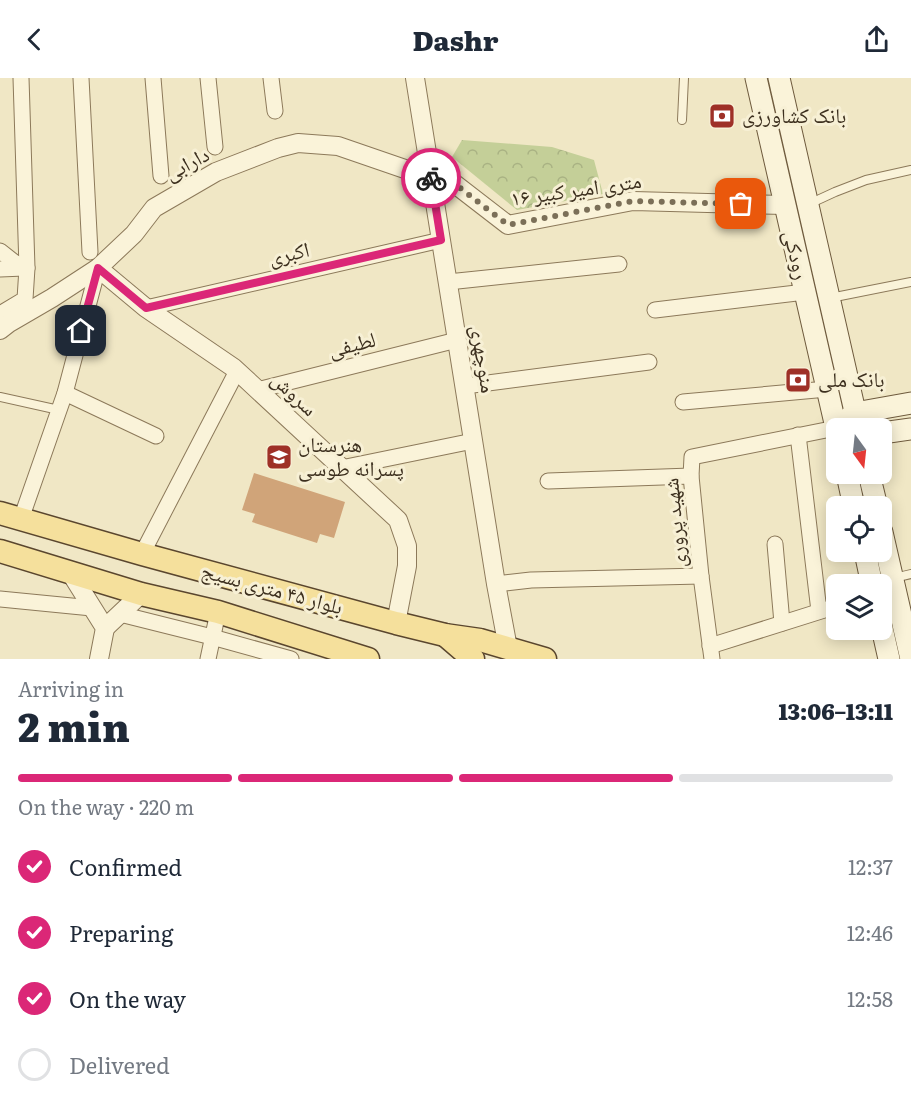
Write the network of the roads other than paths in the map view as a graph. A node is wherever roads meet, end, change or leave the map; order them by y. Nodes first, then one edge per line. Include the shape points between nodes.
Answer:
1 (21, 78) edge
2 (81, 78) edge
3 (153, 78) edge
4 (208, 78) edge
5 (271, 78) edge
6 (416, 78) edge
7 (684, 78) edge
8 (756, 78) edge
9 (779, 78) edge
10 (275, 111) dead end
11 (682, 120) dead end
12 (215, 147) dead end
13 (911, 170) edge
14 (430, 171) junction
15 (161, 176) dead end
16 (807, 204) junction
17 (785, 205) junction
18 (441, 240) junction
19 (0, 251) edge
20 (94, 260) junction
21 (619, 264) dead end
22 (27, 268) junction
23 (0, 269) edge
24 (448, 282) junction
25 (911, 282) edge
26 (805, 292) junction
27 (829, 298) junction
28 (146, 308) junction
29 (655, 310) dead end
30 (0, 314) edge
31 (0, 330) edge
32 (457, 340) junction
33 (650, 362) dead end
34 (237, 371) junction
35 (849, 385) junction
36 (465, 386) junction
37 (827, 389) junction
38 (256, 390) junction
39 (65, 393) junction
40 (0, 397) edge
41 (683, 402) dead end
42 (911, 403) edge
43 (59, 410) junction
44 (834, 418) edge
45 (856, 418) edge
46 (866, 418) edge
47 (911, 429) edge
48 (826, 431) edge
49 (892, 432) edge
50 (156, 435) dead end
51 (798, 435) junction
52 (474, 441) junction
53 (341, 468) junction
54 (691, 476) junction
55 (548, 480) dead end
56 (10, 516) edge
57 (775, 544) dead end
58 (0, 551) edge
59 (142, 554) junction
60 (892, 554) edge
61 (70, 572) junction
62 (701, 576) junction
63 (902, 576) edge
64 (496, 584) junction
65 (141, 594) junction
66 (0, 599) edge
67 (92, 608) junction
68 (826, 610) edge
69 (218, 612) junction
70 (819, 612) junction
71 (120, 614) junction
72 (396, 623) junction
73 (782, 623) junction
74 (105, 628) junction
75 (908, 632) edge
76 (445, 635) junction
77 (213, 637) junction
78 (885, 640) edge
79 (315, 643) junction
80 (508, 648) junction
81 (711, 653) edge
82 (99, 659) edge
83 (208, 659) edge
84 (291, 659) edge
85 (331, 659) edge
86 (368, 659) edge
87 (473, 659) edge
88 (546, 659) edge
89 (889, 659) edge
90 (911, 659) edge

1 - 22 street
2 - 20 street
3 - 15 street
4 - 12 street
5 - 10 street
6 - 14 street, منوچهری
7 - 11 lane
8 - 17 main road, رودکی
9 - 16 main road, رودکی
13 - 16 lane via 866,180
14 - 17 street, ۱۶ متری امیر کبیر via 508,225 633,201
14 - 18 street, منوچهری
14 - 20 street, دارابی via 338,146 298,143 278,148 216,172 154,208 134,234
16 - 27 main road, رودکی
17 - 26 main road, رودکی
18 - 24 street, منوچهری
18 - 28 street, اکبری
19 - 22 street
20 - 28 street, سروش
20 - 31 street, دارابی via 52,298
20 - 39 street
21 - 24 street
22 - 23 street
22 - 30 street via 26,299
24 - 32 street, منوچهری
25 - 27 lane
26 - 29 street
26 - 37 main road, رودکی
27 - 35 main road, رودکی
28 - 34 street, سروش
32 - 36 street, منوچهری
32 - 38 street, لطیفی
33 - 36 street
34 - 38 street, سروش
34 - 59 street
35 - 37 main road
35 - 45 main road, رودکی
36 - 52 street, منوچهری
37 - 41 street
37 - 44 main road, رودکی
38 - 53 street, سروش
39 - 43 street
39 - 50 street
40 - 43 lane
42 - 46 main road
43 - 56 street
47 - 49 main road
48 - 51 street, شهید پروری
51 - 54 street, شهید پروری via 692,457
51 - 70 street
52 - 53 street
52 - 64 street, منوچهری
53 - 72 street, سروش via 398,520 403,533 407,566
54 - 55 street
54 - 62 street, شهید پروری
56 - 59 main road, بلوار ۴۵ متری بسیج
57 - 73 street
58 - 61 main road, بلوار ۴۵ متری بسیج
59 - 72 main road, بلوار ۴۵ متری بسیج
60 - 63 main road
61 - 65 main road, بلوار ۴۵ متری بسیج
61 - 67 street
62 - 64 street
62 - 81 street, شهید پروری
63 - 75 main road
64 - 80 street, منوچهری
65 - 69 main road, بلوار ۴۵ متری بسیج
65 - 71 street
66 - 67 street
67 - 74 street
68 - 70 street
69 - 77 street
69 - 79 main road, بلوار ۴۵ متری بسیج
70 - 73 street
71 - 74 street
71 - 77 street
72 - 76 main road, بلوار ۴۵ متری بسیج
73 - 81 street
74 - 82 street
75 - 90 main road
76 - 80 main road, بلوار ۴۵ متری بسیج
76 - 87 main road
77 - 83 street
77 - 84 street
78 - 89 main road
79 - 85 street
79 - 86 main road, بلوار ۴۵ متری بسیج
80 - 88 main road, بلوار ۴۵ متری بسیج

